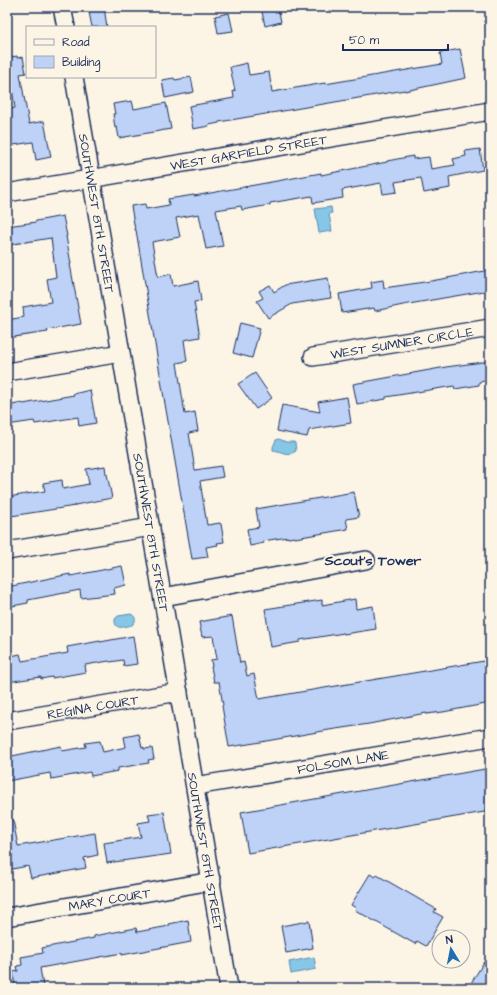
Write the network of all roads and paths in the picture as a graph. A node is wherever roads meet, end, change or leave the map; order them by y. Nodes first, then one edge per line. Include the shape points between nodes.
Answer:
1 (62, 7) edge
2 (66, 26) edge
3 (74, 78) edge
4 (490, 111) edge
5 (92, 179) junction
6 (7, 193) edge
7 (490, 328) edge
8 (121, 353) junction
9 (313, 357) dead end
10 (7, 372) edge
11 (151, 527) junction
12 (7, 551) edge
13 (366, 560) dead end
14 (163, 597) junction
15 (179, 692) junction
16 (7, 722) edge
17 (490, 737) edge
18 (195, 786) junction
19 (212, 881) junction
20 (7, 917) edge
21 (230, 988) edge

1 - 2 street
3 - 5 street, SOUTHWEST 8TH STREET
4 - 5 street, WEST GARFIELD STREET
5 - 6 street, WEST GARFIELD STREET
5 - 8 street, SOUTHWEST 8TH STREET
7 - 9 street, WEST SUMNER CIRCLE
8 - 10 street
8 - 11 street, SOUTHWEST 8TH STREET
11 - 12 street
11 - 14 street, SOUTHWEST 8TH STREET
13 - 14 street
14 - 15 street, SOUTHWEST 8TH STREET
15 - 16 street, REGINA COURT
15 - 18 street, SOUTHWEST 8TH STREET
17 - 18 street, FOLSOM LANE
18 - 19 street, SOUTHWEST 8TH STREET
19 - 20 street, MARY COURT
19 - 21 street, SOUTHWEST 8TH STREET

